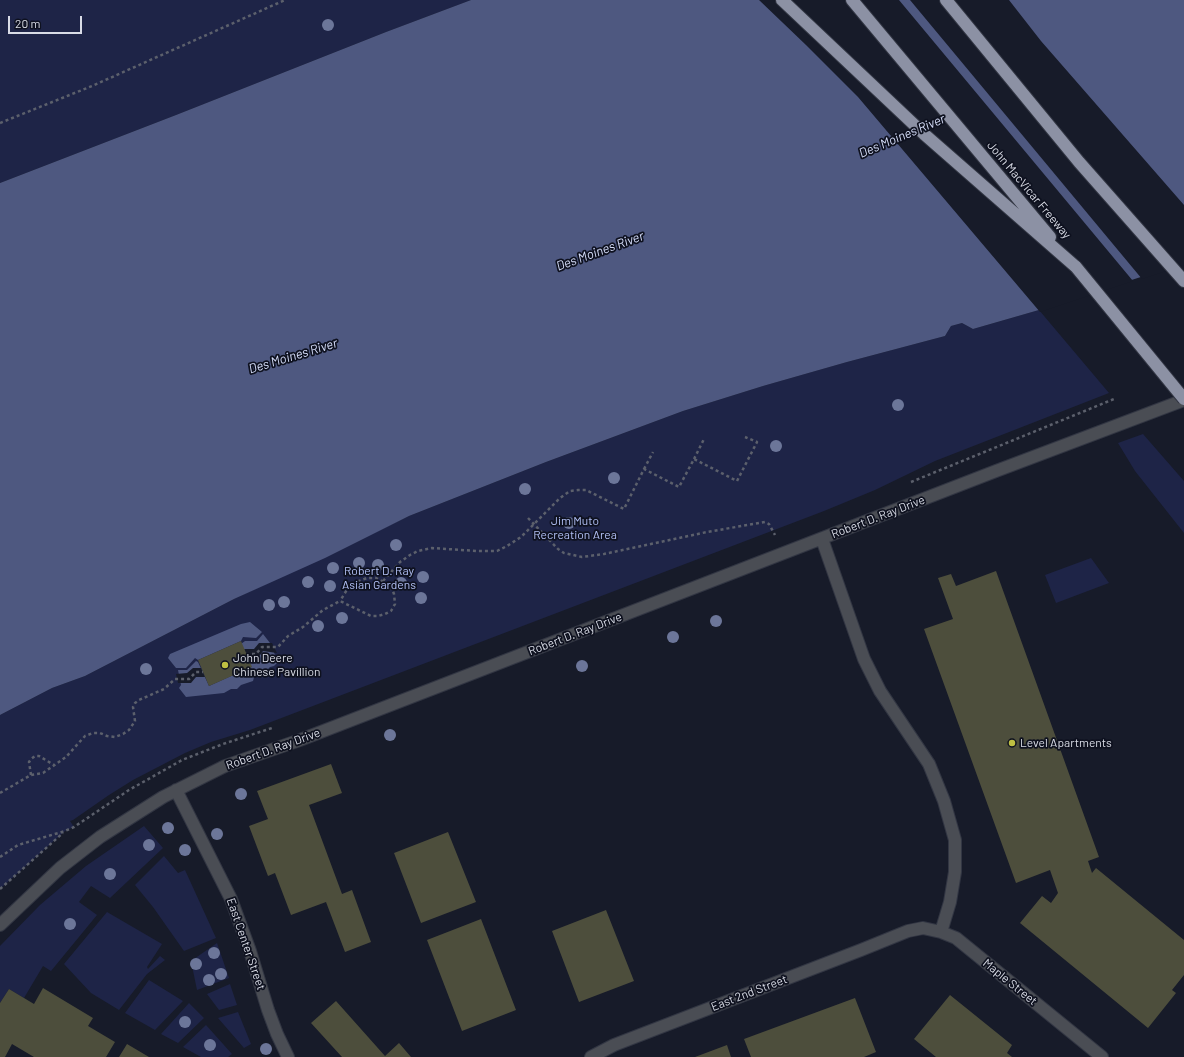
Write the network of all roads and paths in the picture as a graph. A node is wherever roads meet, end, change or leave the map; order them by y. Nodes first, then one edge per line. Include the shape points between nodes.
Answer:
1 (285, 0) edge
2 (782, 0) edge
3 (852, 0) edge
4 (946, 0) edge
5 (0, 123) edge
6 (1076, 267) junction
7 (1184, 281) edge
8 (1184, 399) edge
9 (745, 437) dead end
10 (704, 439) dead end
11 (653, 452) dead end
12 (694, 459) junction
13 (644, 469) junction
14 (528, 518) dead end
15 (534, 524) junction
16 (775, 535) dead end
17 (822, 539) junction
18 (383, 581) junction
19 (340, 601) junction
20 (246, 654) dead end
21 (203, 672) dead end
22 (54, 765) junction
23 (31, 775) junction
24 (176, 790) junction
25 (0, 793) edge
26 (0, 857) edge
27 (0, 889) edge
28 (0, 925) edge
29 (908, 931) joint
30 (941, 932) junction
31 (288, 1057) edge
32 (591, 1057) edge
33 (1102, 1057) edge

1 - 5 path via 92,86
2 - 6 highway via 924,134
3 - 6 highway, John MacVicar Freeway
4 - 7 highway via 1079,162
6 - 8 highway, John MacVicar Freeway, bridge
8 - 17 street, Robert D. Ray Drive
9 - 12 path via 757,442 738,481
10 - 12 path
11 - 13 path
12 - 13 path via 679,487
13 - 15 path via 624,509 586,490 570,491
14 - 15 path
15 - 16 path via 564,553 582,557 765,522
15 - 18 path via 520,537 497,551 432,548 410,555
17 - 24 street, Robert D. Ray Drive via 300,740 225,766
17 - 30 street via 864,658 880,691 928,764 944,801 955,840 955,872
18 - 19 path via 367,578 356,582 348,588
18 - 19 path via 391,586 394,594 395,604 391,611 371,616
19 - 20 path via 323,610 288,636 278,647 262,647 256,654
21 - 22 path via 196,672 189,679 175,678 164,689 135,702 135,721 129,730 115,737 100,733 85,736 66,757
22 - 23 path via 43,773
22 - 23 path via 35,756 30,762
23 - 25 path
24 - 28 street, Robert D. Ray Drive via 140,810 89,845 60,868
24 - 31 street, East Center Street via 232,899 268,1010
26 - 27 path via 18,845 65,832
29 - 30 street, Maple Street via 922,928
29 - 32 street, East 2nd Street via 614,1045
30 - 33 street, Maple Street via 956,938

